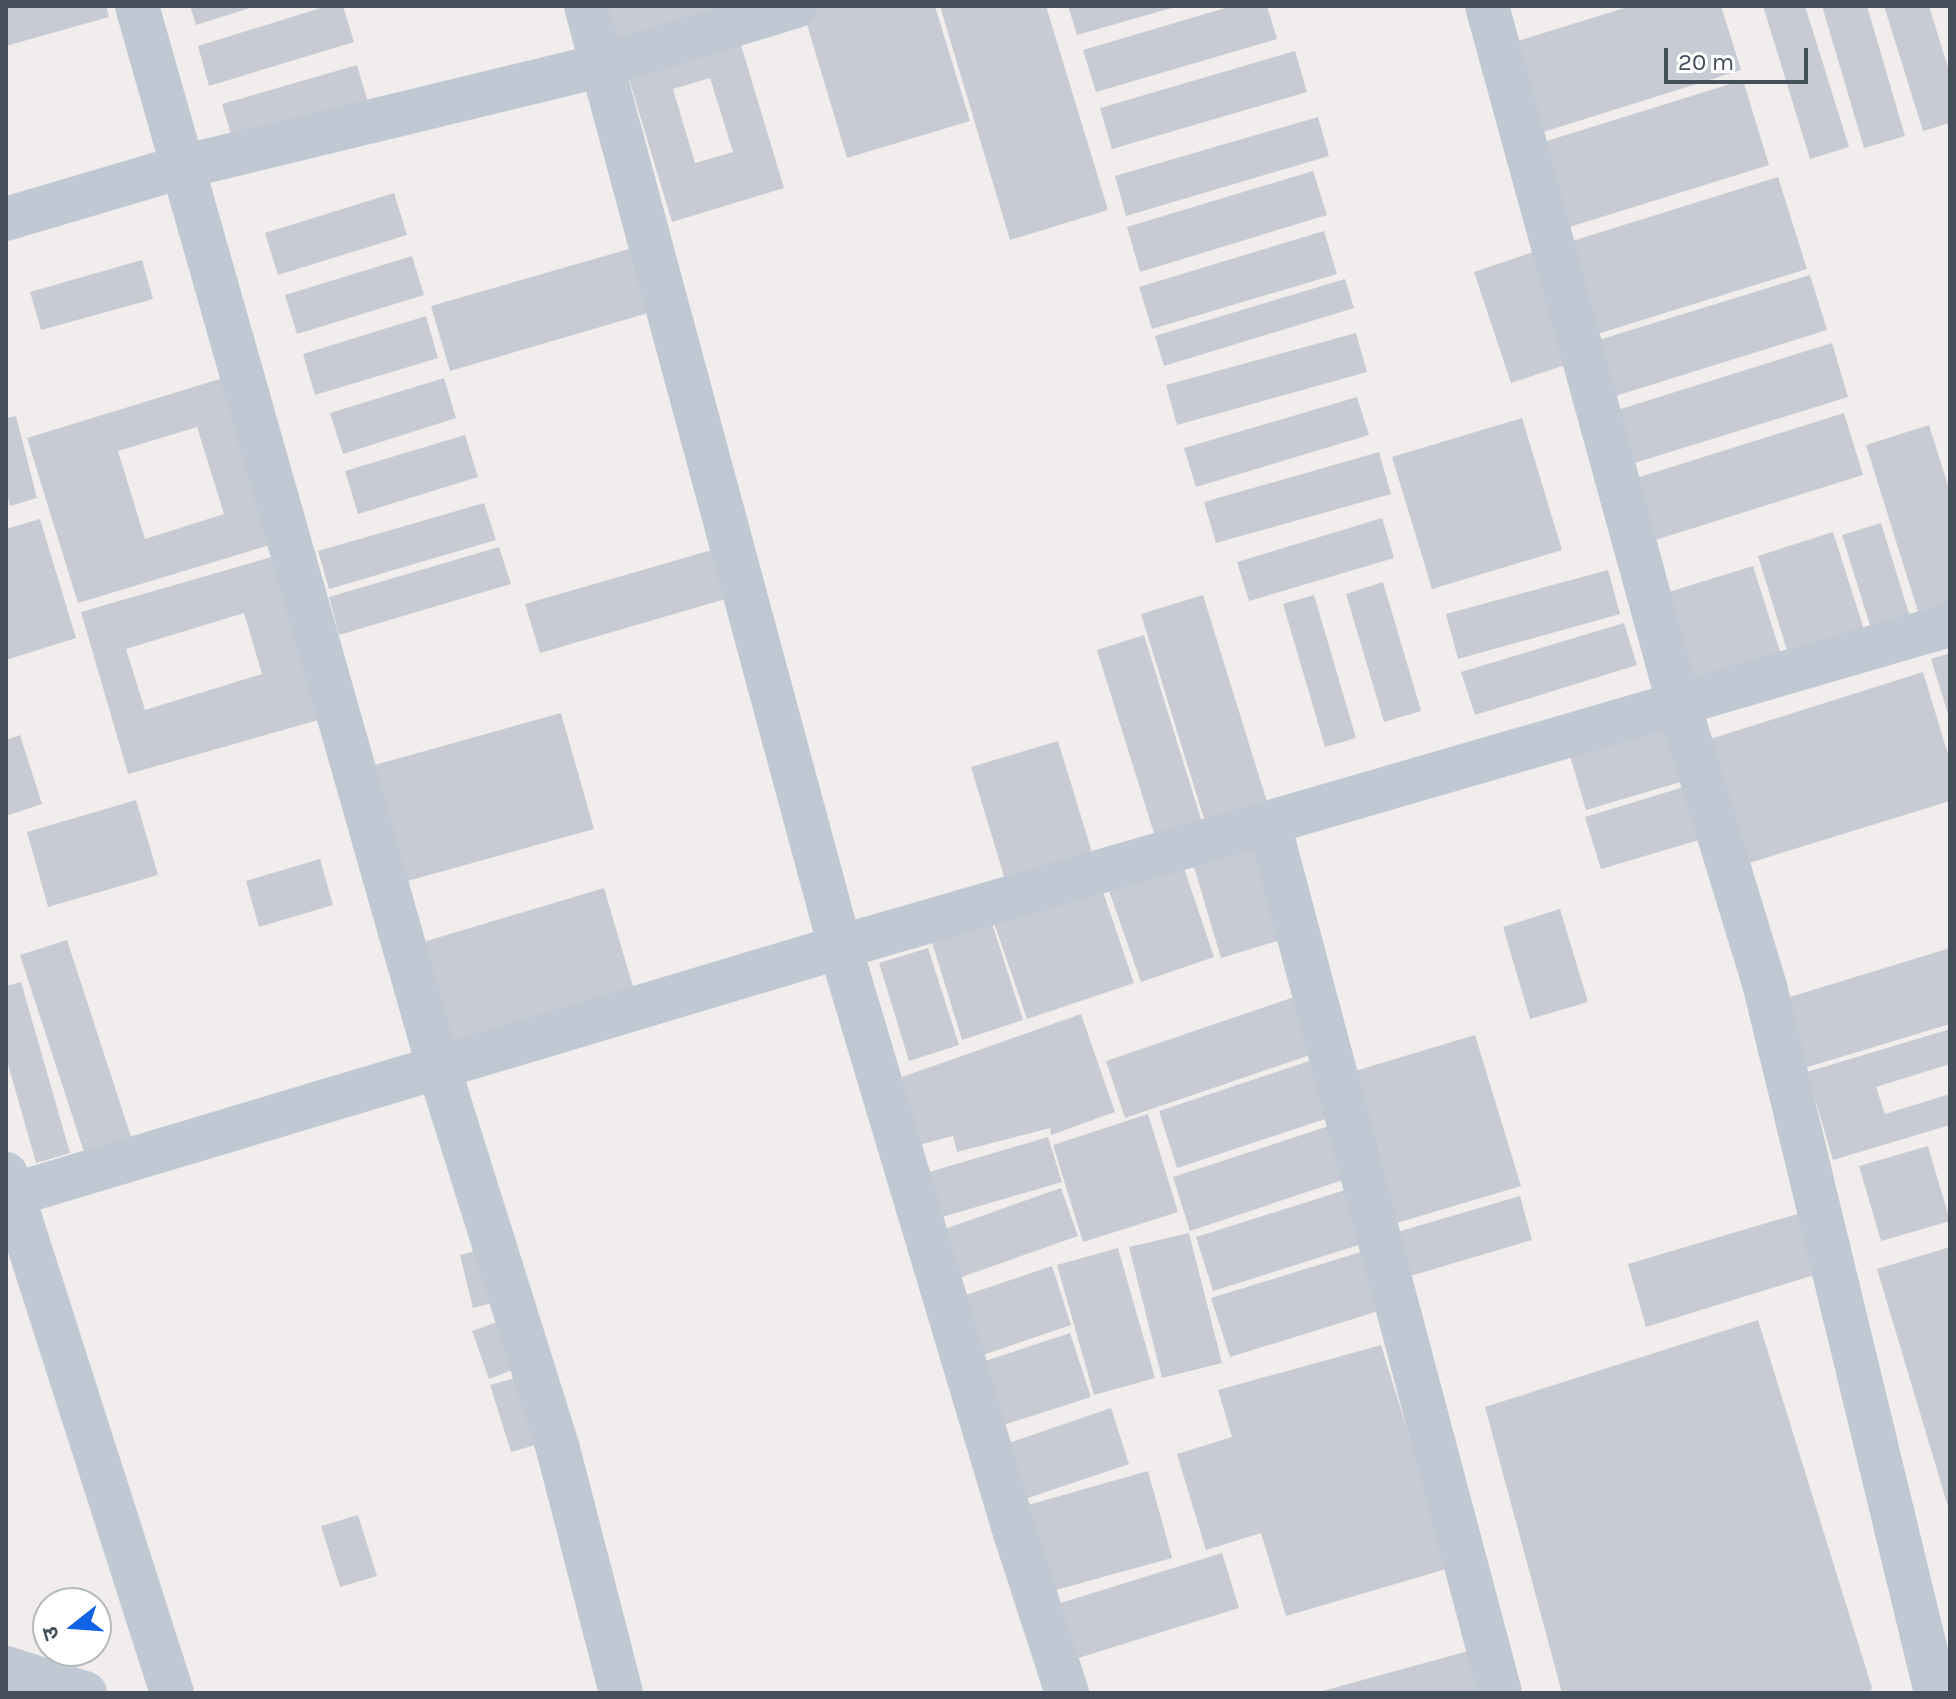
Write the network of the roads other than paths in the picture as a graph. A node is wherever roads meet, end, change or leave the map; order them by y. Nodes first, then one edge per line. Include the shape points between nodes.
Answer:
1 (137, 6) edge
2 (586, 6) edge
3 (796, 6) edge
4 (1487, 6) edge
5 (603, 65) junction
6 (182, 167) junction
7 (6, 219) edge
8 (1950, 625) edge
9 (1679, 705) junction
10 (1269, 824) junction
11 (840, 947) junction
12 (439, 1069) junction
13 (9, 1184) edge
14 (6, 1668) edge
15 (85, 1693) edge
16 (172, 1693) edge
17 (621, 1693) edge
18 (1067, 1693) edge
19 (1500, 1693) edge
20 (1936, 1693) edge

1 - 6 street
2 - 5 street
3 - 5 street
4 - 9 street
5 - 6 street
5 - 11 street
6 - 7 street
6 - 12 street
8 - 9 street
9 - 10 street
9 - 20 street via 1765,987
10 - 11 street
10 - 19 street
11 - 12 street
11 - 18 street
12 - 13 street
12 - 17 street via 558,1449
13 - 16 street
14 - 15 street

